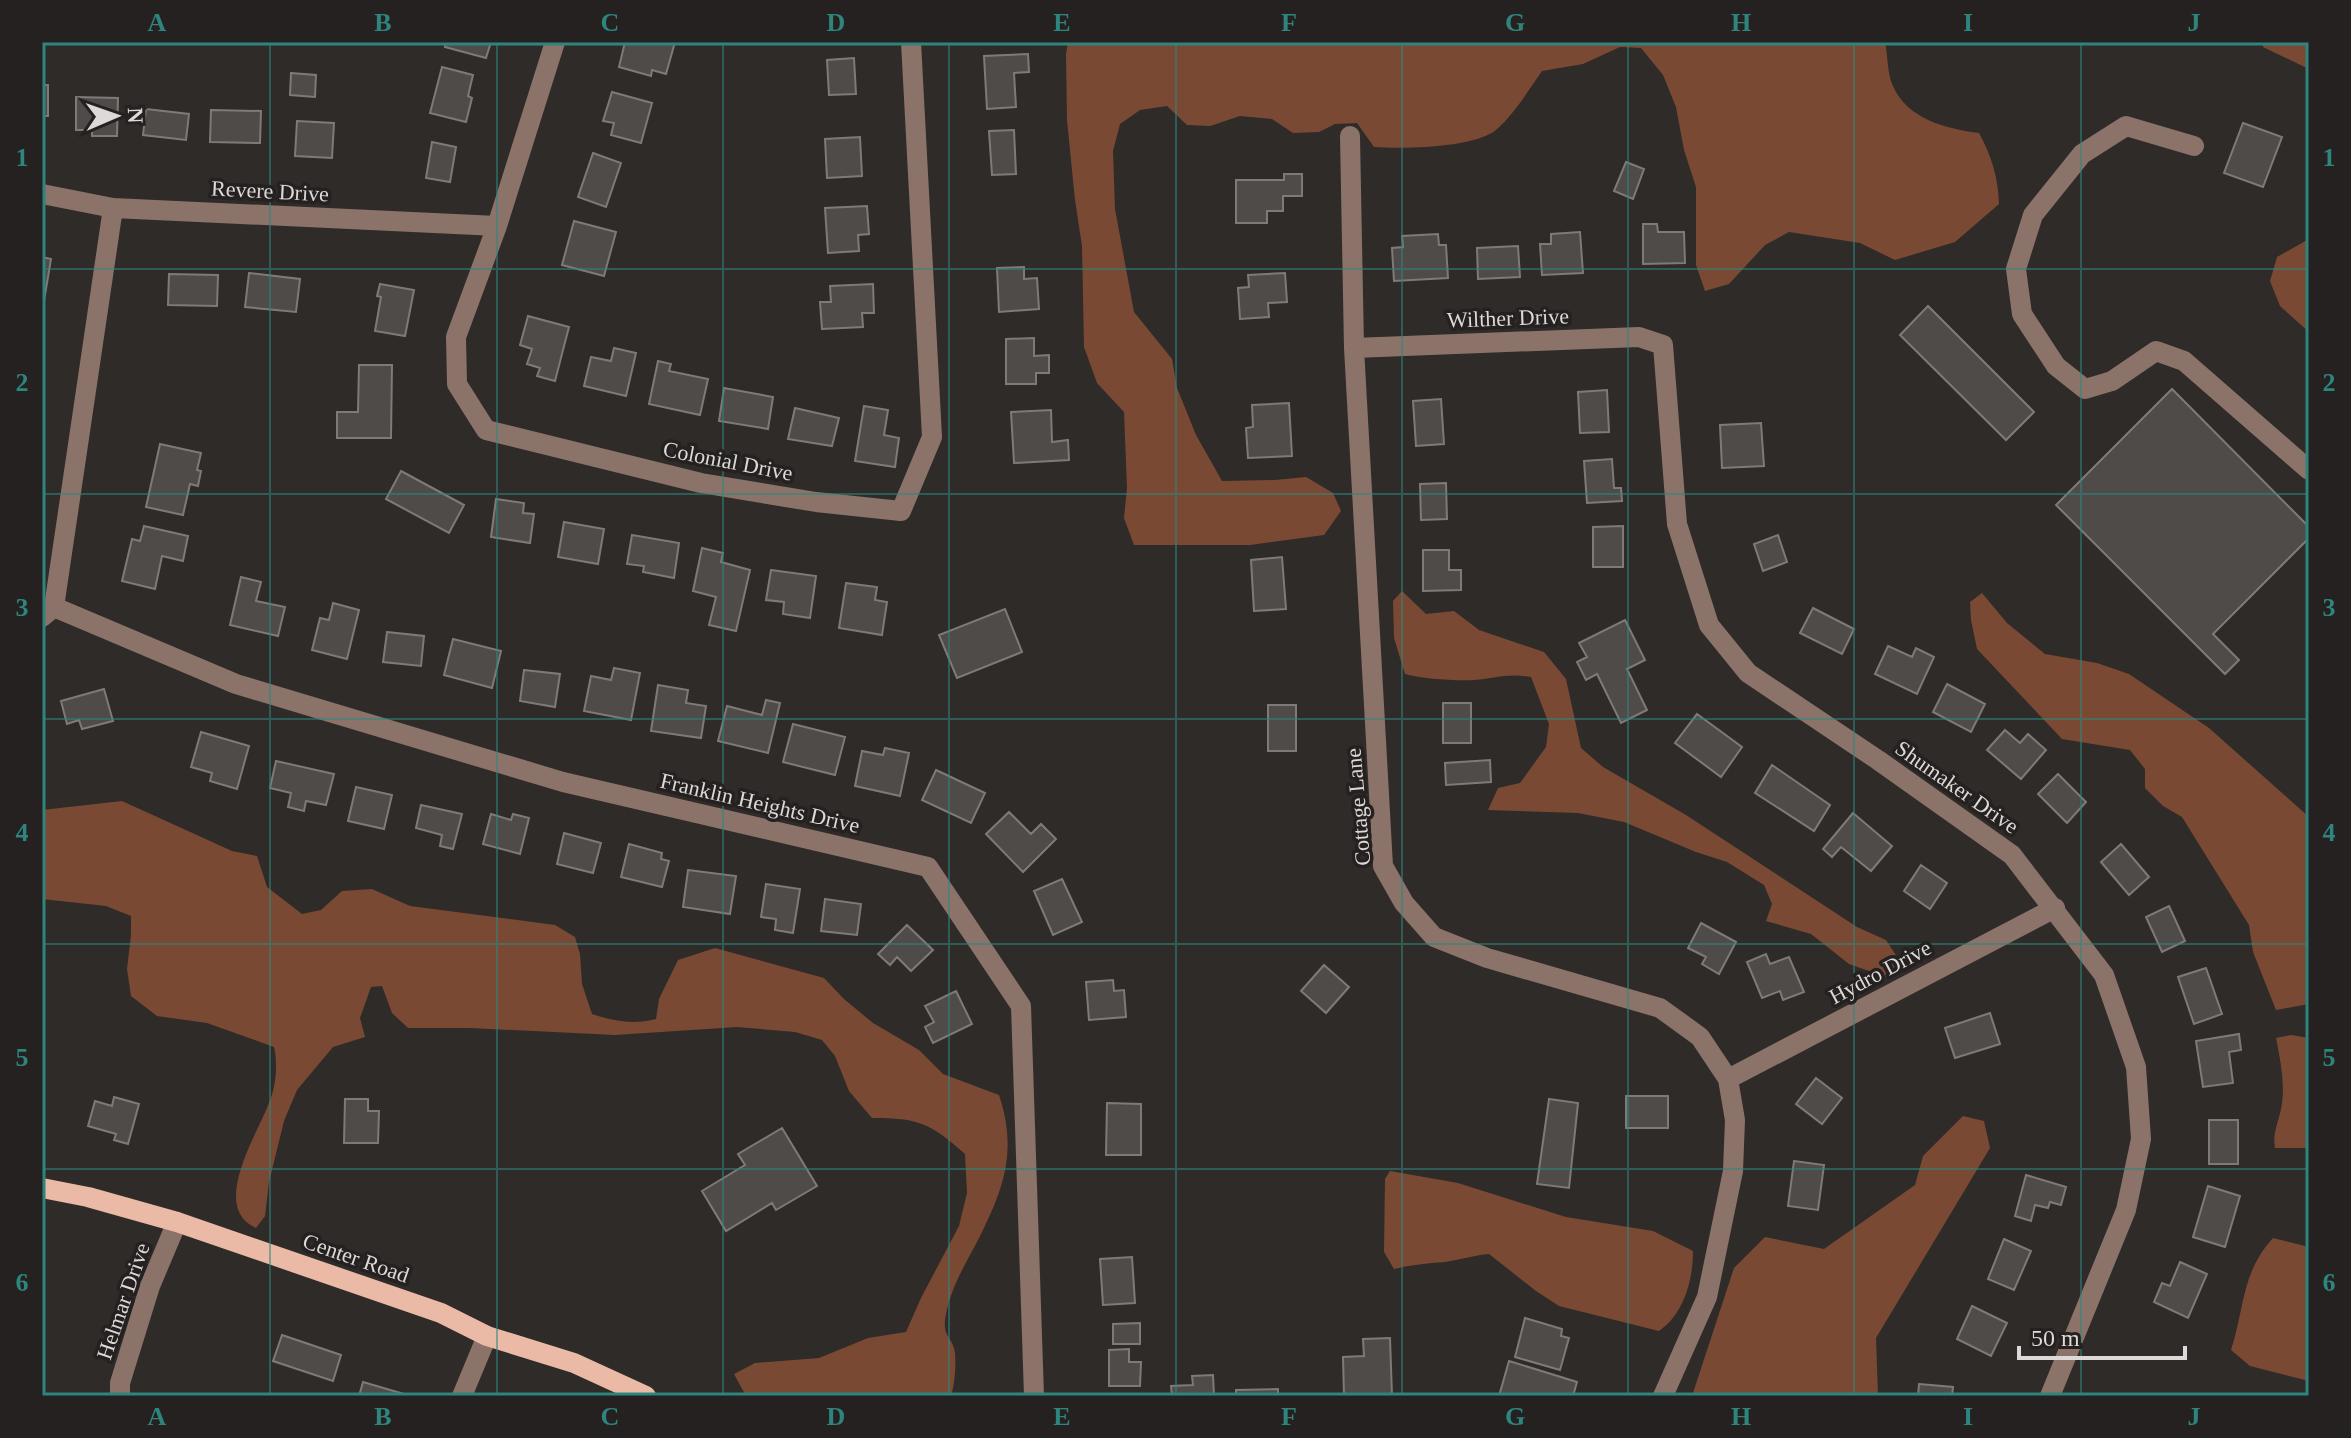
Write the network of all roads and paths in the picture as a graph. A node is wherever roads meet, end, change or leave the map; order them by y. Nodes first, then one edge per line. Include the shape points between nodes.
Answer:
1 (555, 42) edge
2 (911, 42) edge
3 (1350, 136) dead end
4 (2194, 146) dead end
5 (42, 194) edge
6 (113, 208) junction
7 (497, 226) junction
8 (1663, 345) joint
9 (1354, 348) junction
10 (2309, 470) edge
11 (48, 612) edge
12 (2055, 908) junction
13 (1728, 1079) junction
14 (42, 1188) edge
15 (177, 1222) junction
16 (487, 1336) junction
17 (120, 1396) edge
18 (462, 1396) edge
19 (646, 1396) edge
20 (1034, 1396) edge
21 (1663, 1396) edge
22 (2050, 1396) edge

1 - 7 street, Colonial Drive
2 - 7 street, Colonial Drive via 932,437 901,511 701,483 486,430 457,384 456,337
3 - 9 street, Cottage Lane
4 - 10 street via 2126,126 2082,154 2033,215 2016,269 2022,314 2056,366 2085,389 2112,381 2156,351 2184,361
5 - 6 street, Revere Drive
6 - 7 street, Revere Drive
6 - 11 street
8 - 9 street, Wilther Drive via 1639,337
8 - 12 street, Shumaker Drive via 1677,524 1709,625 1748,673 2012,855
9 - 13 street, Cottage Lane via 1383,866 1404,903 1434,937 1487,958 1660,1008 1700,1037
11 - 20 street, Franklin Heights Drive via 236,684 533,773 928,867 1021,1006
12 - 13 street, Hydro Drive
12 - 22 street, Shumaker Drive via 2104,975 2136,1067 2141,1139 2126,1210
13 - 21 street, Cottage Lane via 1735,1120 1733,1171 1707,1297
14 - 15 main road, Center Road
15 - 16 main road, Center Road via 441,1313
15 - 17 street, Helmar Drive via 150,1286
16 - 18 street
16 - 19 main road, Center Road via 574,1363

